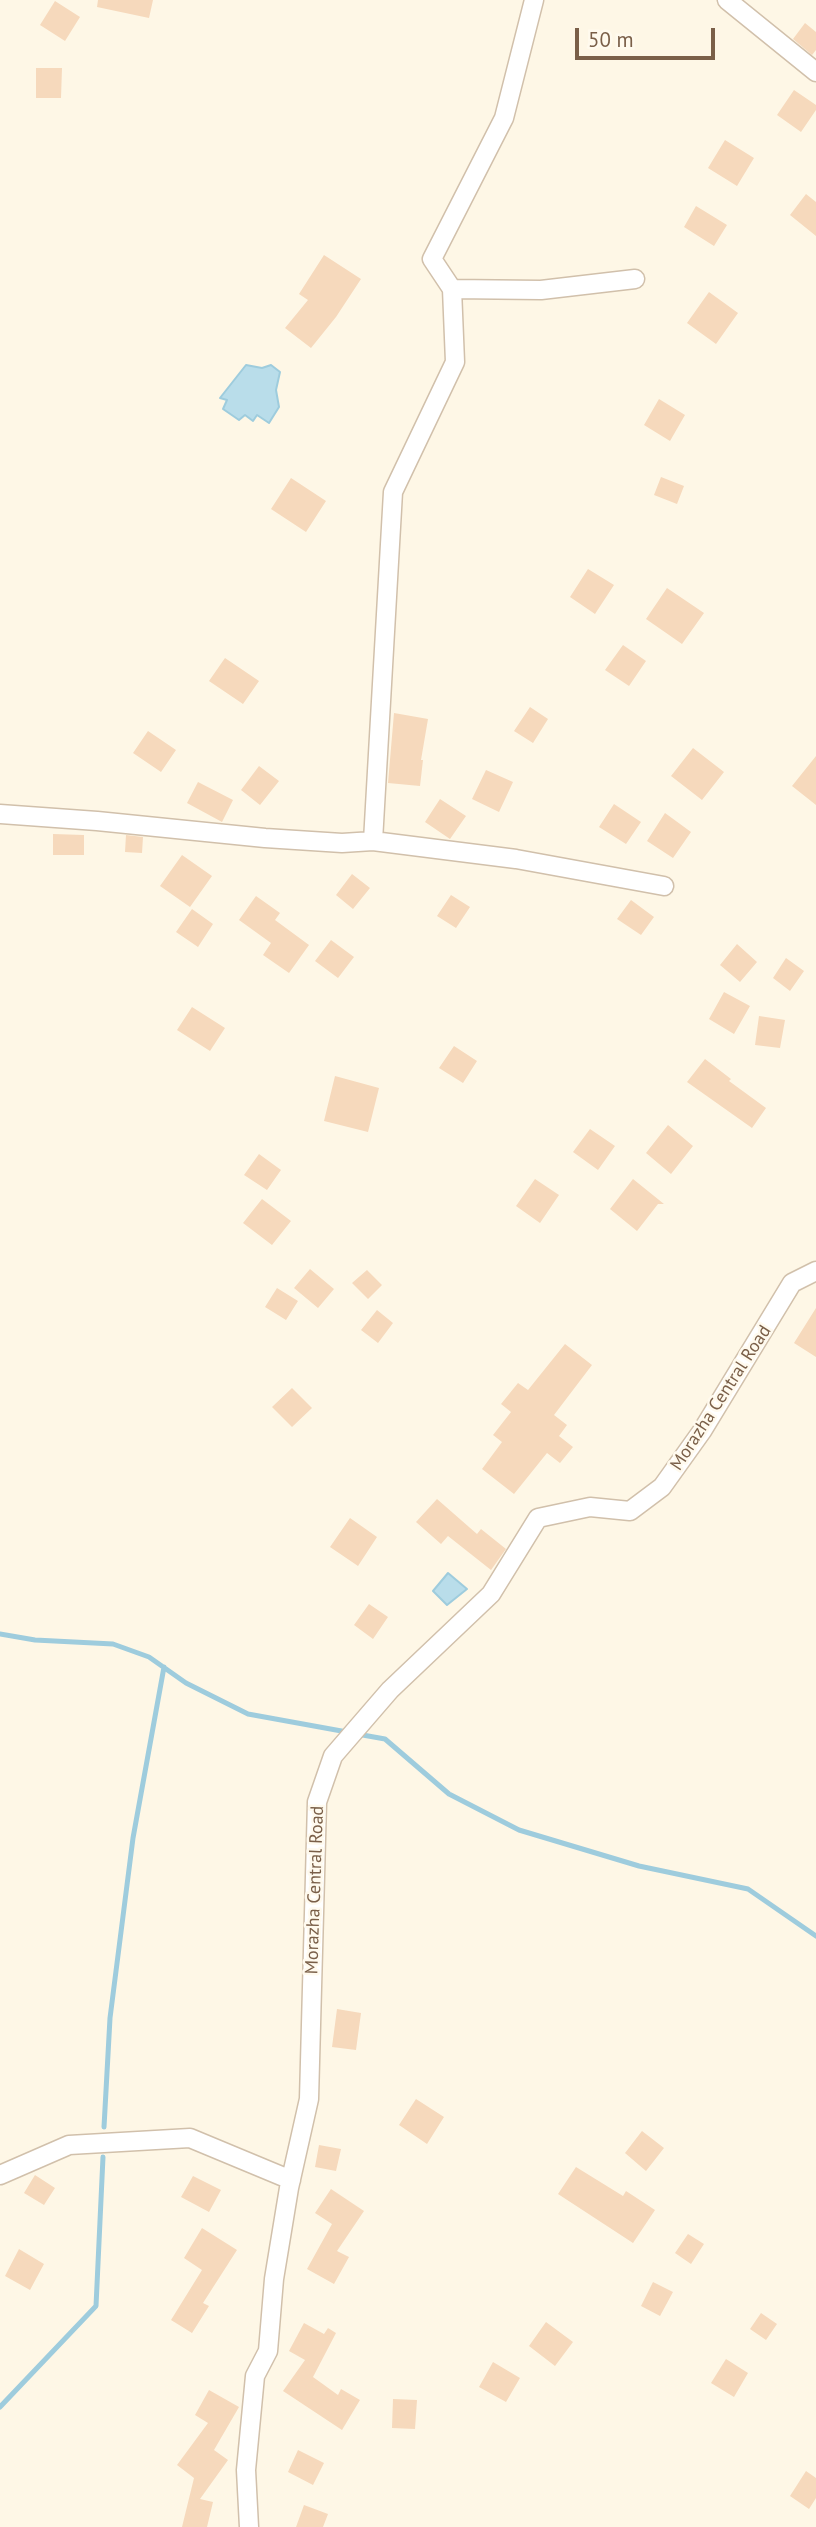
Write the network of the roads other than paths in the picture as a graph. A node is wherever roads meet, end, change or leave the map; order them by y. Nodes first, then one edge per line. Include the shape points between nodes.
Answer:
1 (534, 0) edge
2 (727, 0) edge
3 (816, 72) edge
4 (635, 279) dead end
5 (452, 289) junction
6 (0, 814) edge
7 (373, 841) junction
8 (664, 886) dead end
9 (816, 1270) edge
10 (0, 2175) edge
11 (291, 2180) junction
12 (249, 2527) edge

1 - 5 street via 504,118 432,259
2 - 3 street
4 - 5 street via 541,290
5 - 7 street via 455,362 393,492
6 - 7 street via 342,843
7 - 8 street via 516,859
9 - 11 street, Morazha Central Road via 792,1283 662,1488 630,1511 590,1507 538,1518 491,1594 390,1690 333,1756 317,1802 309,2099
10 - 11 street via 69,2145 190,2138
11 - 12 street, Morazha Central Road via 274,2279 268,2351 255,2376 246,2470

